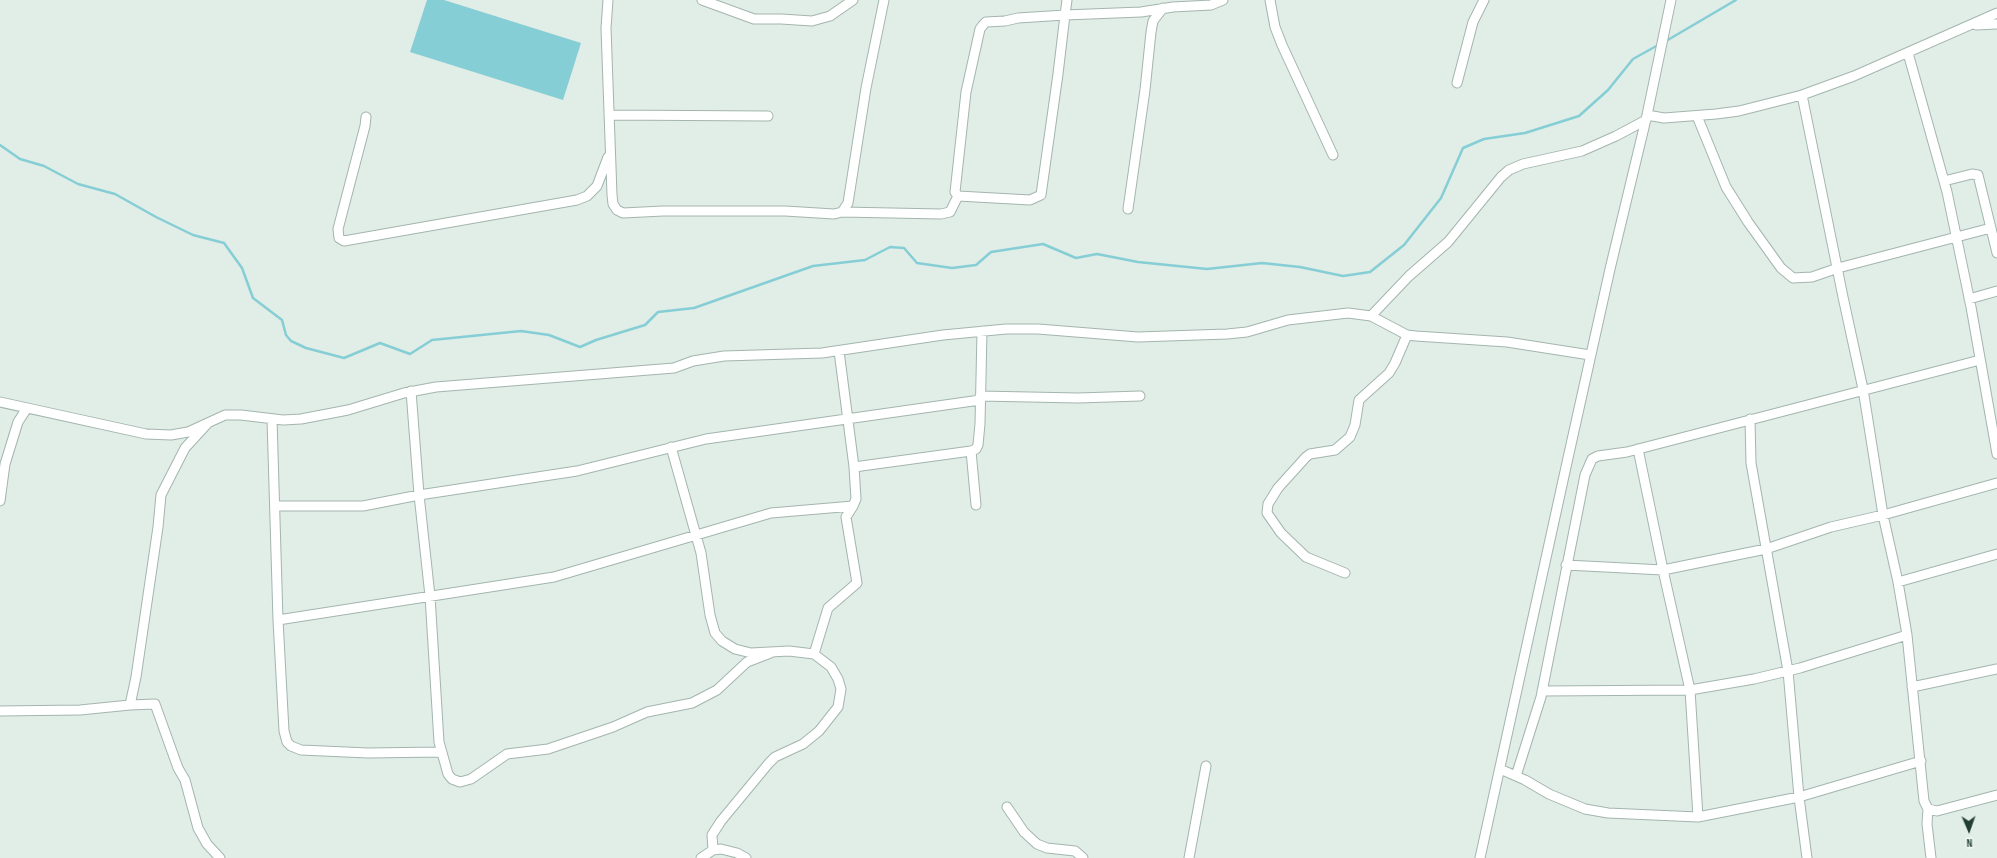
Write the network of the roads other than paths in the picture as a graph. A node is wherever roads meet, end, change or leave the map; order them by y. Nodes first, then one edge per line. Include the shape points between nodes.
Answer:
1 (608, 0) edge
2 (702, 0) edge
3 (853, 0) edge
4 (884, 0) edge
5 (1066, 0) edge
6 (1223, 0) edge
7 (1270, 0) edge
8 (1484, 0) edge
9 (1671, 0) edge
10 (1163, 8) junction
11 (1997, 13) edge
12 (1065, 15) junction
13 (1997, 24) edge
14 (1969, 25) junction
15 (1908, 53) junction
16 (1458, 84) dead end
17 (1802, 95) junction
18 (609, 115) junction
19 (768, 116) dead end
20 (1697, 116) junction
21 (366, 117) dead end
22 (1647, 117) junction
23 (610, 152) junction
24 (1333, 155) dead end
25 (1944, 181) junction
26 (958, 196) junction
27 (1128, 209) dead end
28 (842, 212) junction
29 (1991, 228) junction
30 (1956, 236) junction
31 (1997, 253) edge
32 (1838, 268) junction
33 (1997, 291) edge
34 (1969, 299) junction
35 (1371, 316) junction
36 (982, 330) junction
37 (1407, 335) junction
38 (839, 351) junction
39 (1590, 355) junction
40 (1980, 360) junction
41 (1863, 389) junction
42 (412, 391) junction
43 (1140, 396) dead end
44 (980, 398) junction
45 (0, 402) edge
46 (27, 408) junction
47 (848, 418) junction
48 (272, 419) junction
49 (1750, 419) junction
50 (1994, 421) edge
51 (209, 422) junction
52 (671, 447) junction
53 (1638, 449) junction
54 (971, 451) junction
55 (1997, 454) edge
56 (854, 467) junction
57 (1, 482) edge
58 (1997, 483) edge
59 (419, 495) junction
60 (0, 501) edge
61 (976, 505) dead end
62 (275, 506) junction
63 (853, 506) junction
64 (1883, 515) junction
65 (695, 535) junction
66 (1766, 549) junction
67 (1997, 554) edge
68 (1566, 565) junction
69 (1663, 570) junction
70 (1344, 573) dead end
71 (1898, 582) junction
72 (430, 596) junction
73 (278, 620) junction
74 (1907, 635) junction
75 (773, 652) junction
76 (814, 654) junction
77 (1997, 669) edge
78 (1788, 671) junction
79 (1912, 688) junction
80 (1690, 690) junction
81 (1542, 691) junction
82 (130, 705) junction
83 (0, 711) edge
84 (440, 752) junction
85 (1921, 761) junction
86 (1206, 766) dead end
87 (1500, 769) junction
88 (1516, 776) junction
89 (1997, 795) edge
90 (1799, 797) junction
91 (1007, 807) dead end
92 (1928, 809) junction
93 (1698, 817) junction
94 (714, 850) junction
95 (220, 858) edge
96 (701, 858) edge
97 (746, 858) edge
98 (1083, 858) edge
99 (1189, 858) edge
100 (1480, 858) edge
101 (1807, 858) edge
102 (1932, 858) edge

1 - 18 street via 606,28
2 - 3 street via 754,19 812,21 830,16
4 - 28 street via 866,88 848,203
5 - 12 street
6 - 10 street via 1210,5
7 - 24 street via 1282,46
8 - 16 street via 1474,22
9 - 22 street
10 - 12 street via 1141,12
10 - 27 street via 1153,20
11 - 14 street
12 - 26 street via 986,22 980,29 962,122 955,192
12 - 26 street via 1041,195 1034,200
13 - 14 street
14 - 15 street
15 - 17 street
15 - 25 street
17 - 20 street via 1739,111
17 - 32 street
18 - 19 street
18 - 23 street
20 - 22 street
20 - 32 street via 1726,187 1781,268 1798,279
21 - 23 street via 338,229 339,238 344,241 577,200 587,196 597,186
22 - 35 street via 1616,136 1582,151 1523,164 1509,170 1501,176 1448,242 1409,276
22 - 39 street
23 - 28 street via 613,204 623,213
25 - 29 street via 1972,174 1978,175
25 - 30 street
26 - 28 street via 950,212 941,214
29 - 30 street
29 - 31 street
30 - 32 street
30 - 34 street
32 - 41 street
33 - 34 street
34 - 40 street
35 - 36 street via 1348,313 1315,316 1288,320 1248,332 1227,334 1138,337 1038,329
35 - 37 street
36 - 38 street
36 - 44 street
37 - 39 street via 1507,342
37 - 70 street via 1389,373 1359,400 1355,425 1350,437 1336,450 1310,454 1306,457 1278,488 1268,504 1267,513 1281,533 1306,557
38 - 42 street via 724,356 693,360 674,368
38 - 47 street
39 - 87 street
40 - 41 street
40 - 50 street
41 - 49 street
41 - 64 street
42 - 48 street via 348,410 301,419
42 - 59 street
43 - 44 street
44 - 47 street
44 - 54 street via 978,445
45 - 46 street
46 - 51 street via 158,435 188,432
46 - 57 street via 18,422
47 - 52 street via 706,438
47 - 56 street
48 - 51 street via 225,415
48 - 62 street
49 - 53 street
49 - 66 street via 1751,463
50 - 55 street
51 - 82 street via 185,448 161,494
52 - 59 street via 554,475
52 - 65 street
53 - 68 street via 1592,459 1585,475
53 - 69 street
54 - 56 street
54 - 61 street
56 - 63 street via 856,500
57 - 60 street
58 - 64 street
59 - 62 street via 363,506
59 - 72 street
62 - 73 street
63 - 65 street via 771,513
63 - 76 street via 846,517 857,583 828,608
64 - 66 street via 1831,528
64 - 71 street
65 - 72 street via 554,577
65 - 75 street via 715,633 722,641 736,649 751,653
66 - 69 street
66 - 78 street
67 - 71 street
68 - 69 street
68 - 81 street via 1550,660
69 - 80 street
71 - 74 street
72 - 73 street
72 - 84 street
73 - 84 street via 284,731 288,745 301,750 368,753
74 - 78 street
74 - 79 street
75 - 76 street
75 - 84 street via 747,662 717,690 702,699 648,712 548,749 507,754 466,781 452,780
76 - 94 street via 831,668 838,679 841,689 838,707 819,731 803,744 775,757 769,763 714,830
77 - 79 street
78 - 80 street
78 - 90 street
79 - 85 street
80 - 81 street
80 - 93 street
81 - 88 street
82 - 83 street via 80,710
82 - 95 street via 155,704 178,768 185,780 198,828 207,844
85 - 90 street
85 - 92 street via 1924,801
86 - 99 street
87 - 88 street
87 - 100 street
88 - 93 street via 1549,794 1585,809 1608,813
89 - 92 street via 1937,811
90 - 93 street
90 - 101 street
91 - 98 street via 1024,832 1037,844 1044,848 1075,852
92 - 102 street via 1927,824
94 - 96 street
94 - 97 street via 728,850

